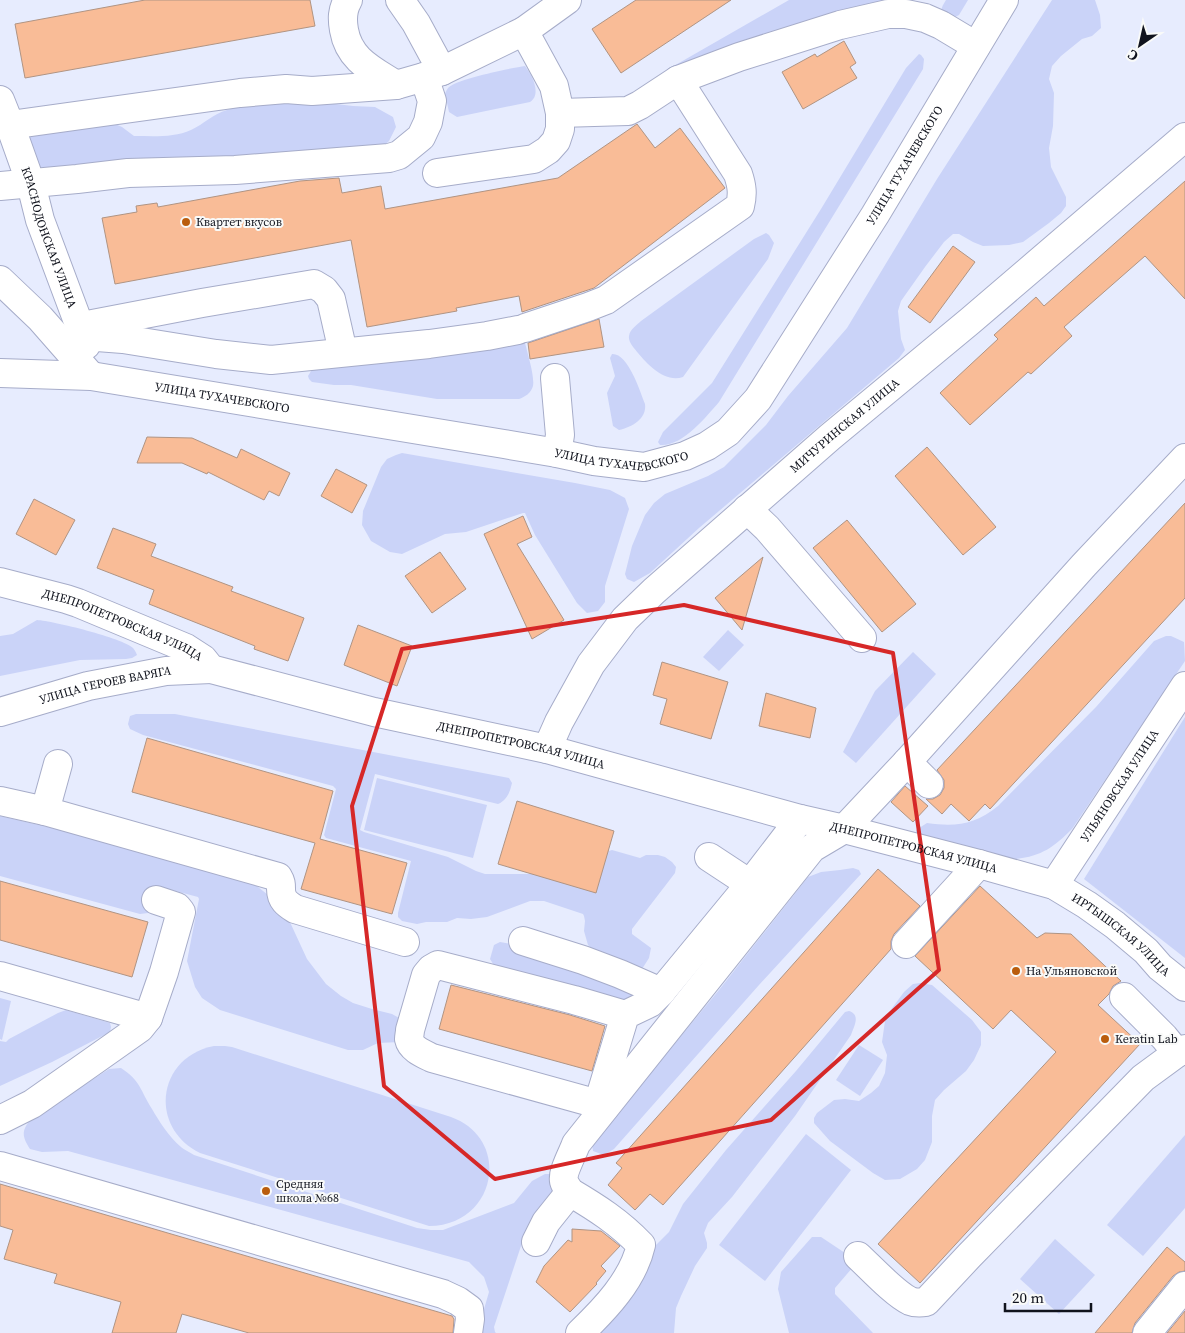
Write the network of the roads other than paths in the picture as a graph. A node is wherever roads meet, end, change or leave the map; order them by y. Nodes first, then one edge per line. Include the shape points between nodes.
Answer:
1 (348, 0) edge
2 (400, 0) edge
3 (567, 0) edge
4 (1004, 0) edge
5 (524, 31) junction
6 (976, 46) junction
7 (433, 74) junction
8 (678, 80) junction
9 (396, 85) junction
10 (0, 100) edge
11 (560, 113) junction
12 (10, 125) junction
13 (1185, 137) edge
14 (437, 173) dead end
15 (30, 184) junction
16 (0, 186) edge
17 (0, 280) edge
18 (82, 333) junction
19 (342, 352) junction
20 (0, 373) edge
21 (91, 376) junction
22 (555, 378) dead end
23 (557, 453) junction
24 (1185, 458) edge
25 (747, 508) junction
26 (0, 582) edge
27 (862, 638) dead end
28 (211, 669) junction
29 (1185, 686) edge
30 (0, 712) edge
31 (546, 750) junction
32 (907, 762) junction
33 (58, 764) dead end
34 (929, 784) dead end
35 (0, 801) edge
36 (45, 812) junction
37 (800, 819) junction
38 (844, 829) junction
39 (709, 856) dead end
40 (980, 864) junction
41 (750, 884) junction
42 (1054, 885) junction
43 (156, 900) dead end
44 (523, 941) dead end
45 (405, 942) dead end
46 (906, 944) dead end
47 (0, 976) edge
48 (1184, 984) edge
49 (661, 992) junction
50 (1124, 996) dead end
51 (625, 1015) junction
52 (148, 1018) junction
53 (1181, 1051) edge
54 (602, 1106) junction
55 (0, 1120) edge
56 (0, 1166) edge
57 (570, 1192) junction
58 (536, 1242) dead end
59 (858, 1256) dead end
60 (1185, 1286) edge
61 (468, 1333) edge
62 (580, 1333) edge
63 (1147, 1333) edge

1 - 9 street via 342,17 346,40 354,55
2 - 7 street via 416,23
3 - 5 street
4 - 6 street, УЛИЦА ТУХАЧЕВСКОГО
5 - 7 street
5 - 11 street via 554,86
6 - 8 street via 925,18 888,14 798,38
6 - 23 street, УЛИЦА ТУХАЧЕВСКОГО via 875,215 758,399 728,432 685,456 644,467
7 - 9 street
7 - 15 street via 428,122 421,137 389,158 234,170 128,173
8 - 11 street via 628,111
8 - 19 street via 738,174 742,186 740,206 606,300 588,308 522,329 487,336
9 - 12 street via 240,93
10 - 12 street, КРАСНОДОНСКАЯ УЛИЦА
11 - 14 street via 556,141 534,159
12 - 15 street, КРАСНОДОНСКАЯ УЛИЦА
13 - 25 street, МИЧУРИНСКАЯ УЛИЦА
15 - 16 street
15 - 18 street, КРАСНОДОНСКАЯ УЛИЦА
17 - 21 street via 40,318
18 - 19 street via 272,360
18 - 19 street via 202,303 314,284 331,299
18 - 21 street, КРАСНОДОНСКАЯ УЛИЦА via 90,357
20 - 21 street, УЛИЦА ТУХАЧЕВСКОГО
21 - 23 street, УЛИЦА ТУХАЧЕВСКОГО
22 - 23 street via 560,435
24 - 32 street
25 - 27 street
25 - 31 street, МИЧУРИНСКАЯ УЛИЦА via 625,619 591,664
26 - 28 street, ДНЕПРОПЕТРОВСКАЯ УЛИЦА via 66,599 123,622 186,648 203,659
28 - 30 street, УЛИЦА ГЕРОЕВ ВАРЯГА via 166,671 88,686
28 - 31 street, ДНЕПРОПЕТРОВСКАЯ УЛИЦА via 374,712
29 - 42 street, УЛЬЯНОВСКАЯ УЛИЦА
31 - 37 street, ДНЕПРОПЕТРОВСКАЯ УЛИЦА
32 - 34 street
32 - 38 street
33 - 36 street
35 - 36 street
36 - 45 street via 278,877 281,895 295,909
37 - 38 street, ДНЕПРОПЕТРОВСКАЯ УЛИЦА
37 - 41 street
38 - 40 street, ДНЕПРОПЕТРОВСКАЯ УЛИЦА
38 - 54 street via 812,848
39 - 41 street
40 - 42 street, ДНЕПРОПЕТРОВСКАЯ УЛИЦА
40 - 46 street
41 - 49 street
42 - 48 street, ИРТЫШСКАЯ УЛИЦА via 1115,925 1146,950 1160,967
43 - 52 street via 177,907 181,912
44 - 49 street via 583,960
47 - 52 street
49 - 51 street via 650,1003
50 - 53 street
51 - 54 street
51 - 54 street via 438,966 426,975 410,1030 412,1045 432,1058
52 - 55 street via 140,1028 32,1104
53 - 59 street via 1143,1078 926,1302 909,1301
54 - 57 street via 576,1144 566,1168 563,1179
56 - 61 street via 443,1294 468,1309
57 - 58 street via 546,1222
57 - 62 street via 617,1222 641,1245 638,1259 617,1293
60 - 63 street

